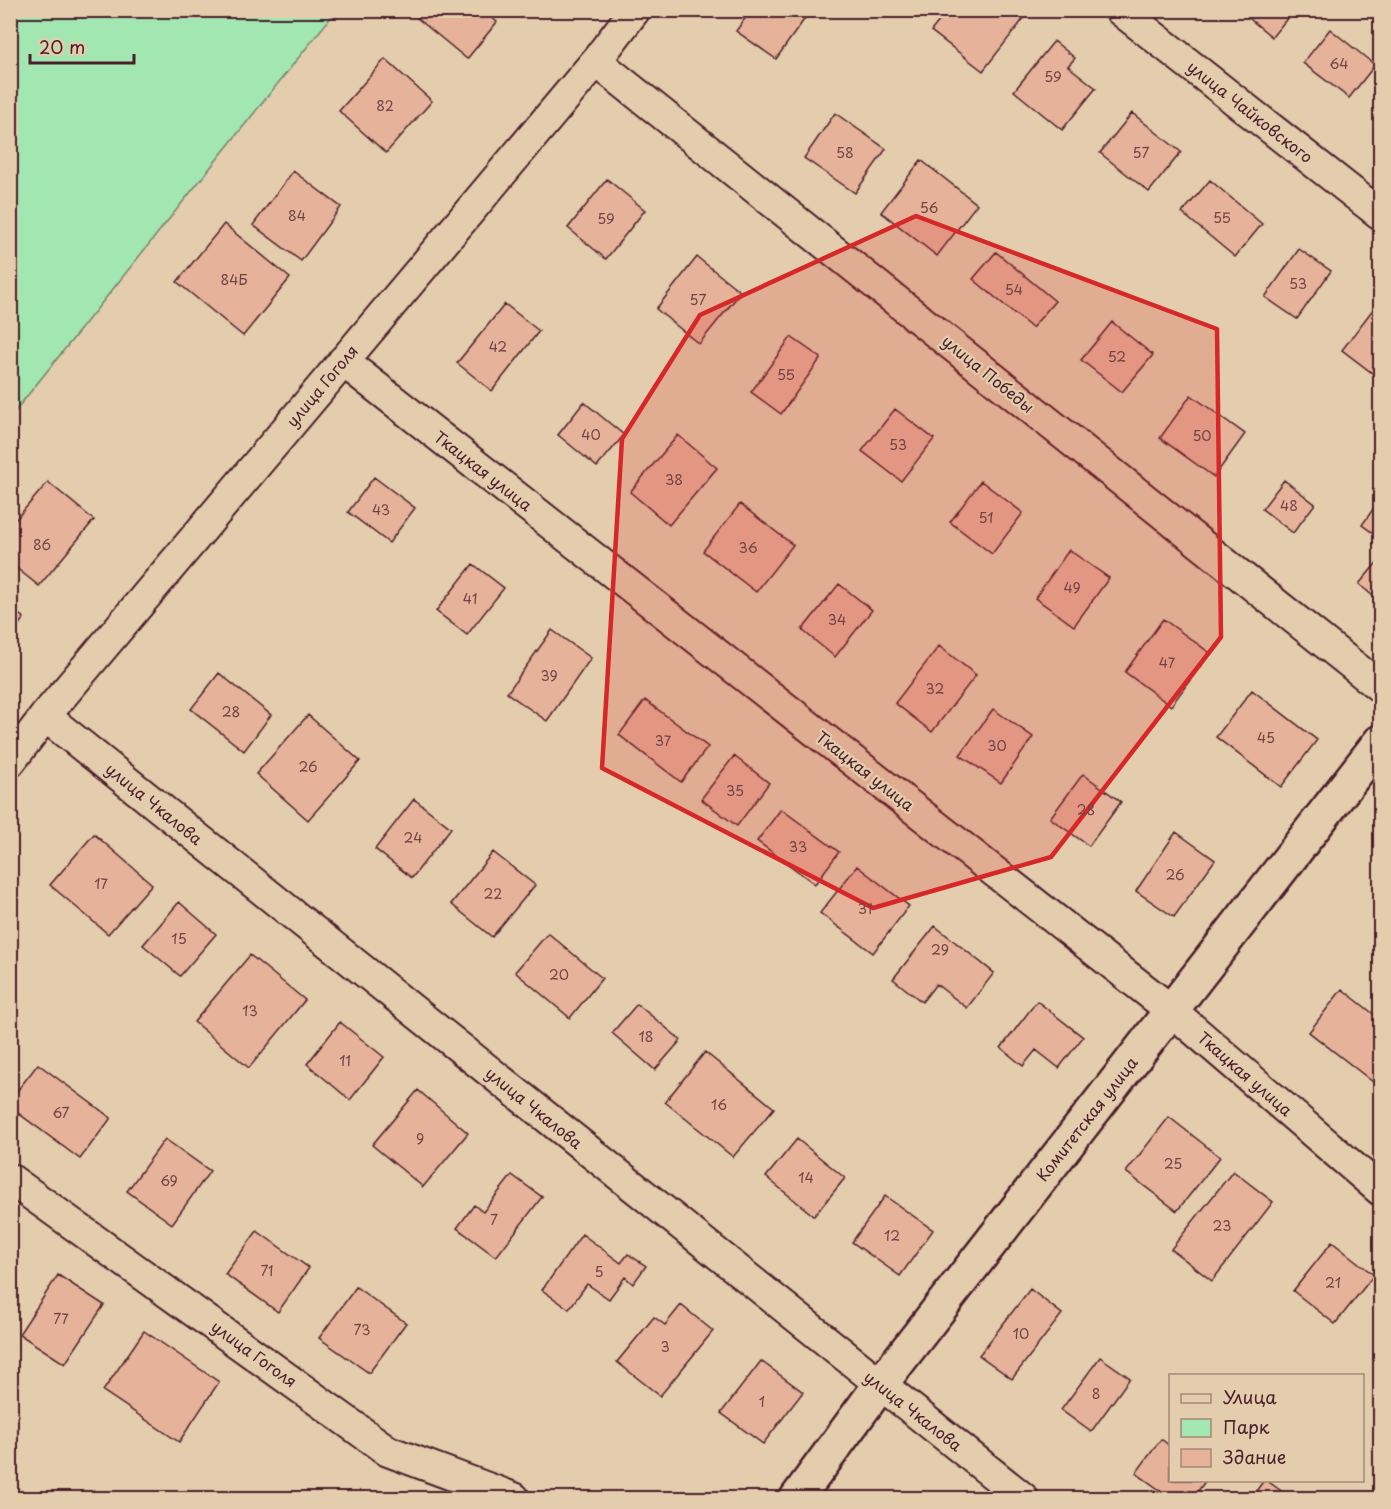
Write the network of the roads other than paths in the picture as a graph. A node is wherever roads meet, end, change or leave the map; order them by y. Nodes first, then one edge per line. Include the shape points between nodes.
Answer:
1 (635, 10) edge
2 (1120, 10) edge
3 (596, 61) junction
4 (1380, 214) edge
5 (343, 361) junction
6 (1380, 687) edge
7 (45, 716) junction
8 (1380, 742) edge
9 (10, 762) edge
10 (1172, 1011) junction
11 (10, 1179) edge
12 (1380, 1190) edge
13 (880, 1385) junction
14 (513, 1498) edge
15 (797, 1498) edge
16 (1023, 1498) edge

1 - 3 street, улица Гоголя
2 - 4 street, улица Чайковского
3 - 5 street, улица Гоголя
3 - 6 street, улица Победы
5 - 7 street, улица Гоголя
5 - 10 street, Ткацкая улица
7 - 9 street, улица Гоголя
7 - 13 street, улица Чкалова
8 - 10 street, Комитетская улица
10 - 12 street, Ткацкая улица
10 - 13 street, Комитетская улица
11 - 14 street, улица Гоголя via 388,1450
13 - 15 street, Комитетская улица
13 - 16 street, улица Чкалова

